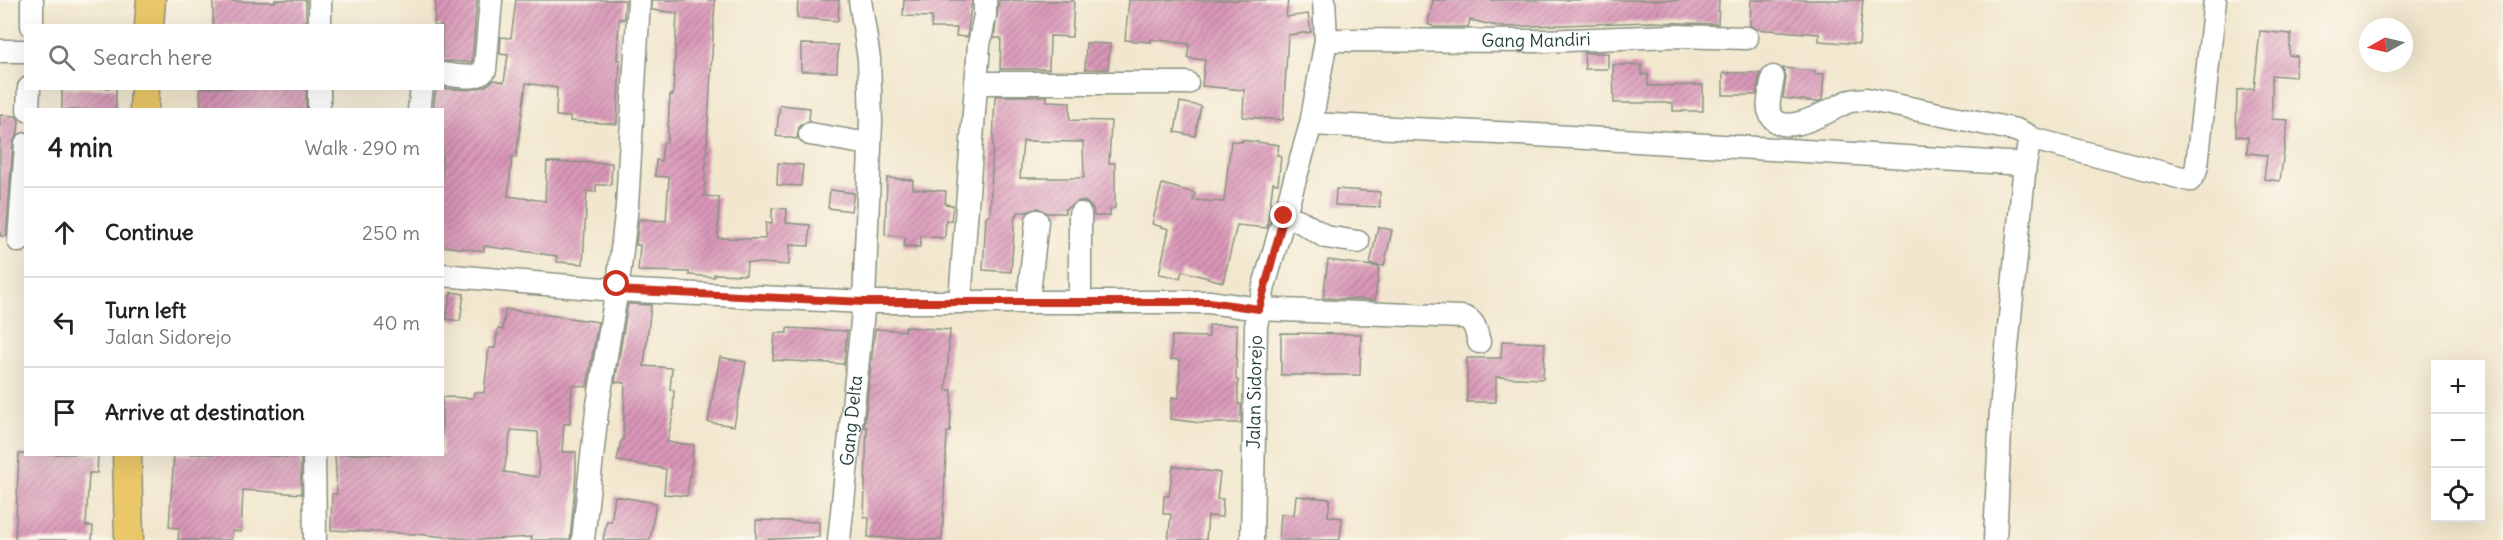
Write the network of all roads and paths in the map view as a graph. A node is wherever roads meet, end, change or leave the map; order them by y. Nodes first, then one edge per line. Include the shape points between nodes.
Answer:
1 (32, 0) edge
2 (151, 0) edge
3 (320, 0) edge
4 (491, 0) edge
5 (639, 0) edge
6 (860, 0) edge
7 (985, 0) edge
8 (1324, 0) edge
9 (2215, 0) edge
10 (32, 24) edge
11 (149, 24) edge
12 (320, 24) edge
13 (1747, 38) dead end
14 (1326, 40) junction
15 (0, 51) edge
16 (24, 51) edge
17 (444, 74) edge
18 (1773, 77) dead end
19 (976, 83) junction
20 (1187, 83) dead end
21 (29, 90) edge
22 (145, 90) edge
23 (319, 90) edge
24 (422, 90) edge
25 (28, 108) edge
26 (144, 108) edge
27 (319, 108) edge
28 (419, 108) edge
29 (1311, 124) junction
30 (810, 134) dead end
31 (2029, 138) junction
32 (869, 144) junction
33 (24, 162) edge
34 (2025, 164) junction
35 (1080, 214) dead end
36 (1284, 216) junction
37 (1037, 221) dead end
38 (15, 241) edge
39 (1358, 242) dead end
40 (444, 275) edge
41 (615, 290) junction
42 (960, 301) junction
43 (864, 302) junction
44 (1028, 302) junction
45 (1080, 302) junction
46 (1259, 309) junction
47 (1479, 342) dead end
48 (127, 456) edge
49 (314, 456) edge
50 (833, 539) edge
51 (129, 540) edge
52 (315, 540) edge
53 (324, 540) edge
54 (584, 540) edge
55 (1252, 540) edge
56 (1995, 540) edge

1 - 10 street
2 - 11 main road
3 - 12 street
4 - 17 street via 485,70 472,77
5 - 41 street via 627,206
6 - 32 street, Gang Delta via 872,96
7 - 19 street
8 - 14 street, Jalan Sidorejo
9 - 31 street via 2197,165 2190,180
13 - 14 street, Gang Mandiri
14 - 29 street, Jalan Sidorejo
15 - 16 street
18 - 31 street via 1769,109 1780,122 1815,120 1849,101 1866,99 2016,130
19 - 20 street
19 - 42 street
21 - 25 street
22 - 26 main road
23 - 27 street
24 - 28 street
29 - 34 street
29 - 36 street, Jalan Sidorejo
30 - 32 street
31 - 34 street
32 - 43 street, Gang Delta
33 - 38 street
34 - 56 street via 2001,409
35 - 45 street
36 - 39 street via 1326,237
36 - 46 street, Jalan Sidorejo
37 - 44 street
40 - 41 street
41 - 43 street
41 - 54 street
42 - 43 street
42 - 44 street
43 - 50 street, Gang Delta
44 - 45 street
45 - 46 street via 1209,302
46 - 47 street via 1469,318
46 - 55 street, Jalan Sidorejo
48 - 51 main road
49 - 52 street
52 - 53 street

